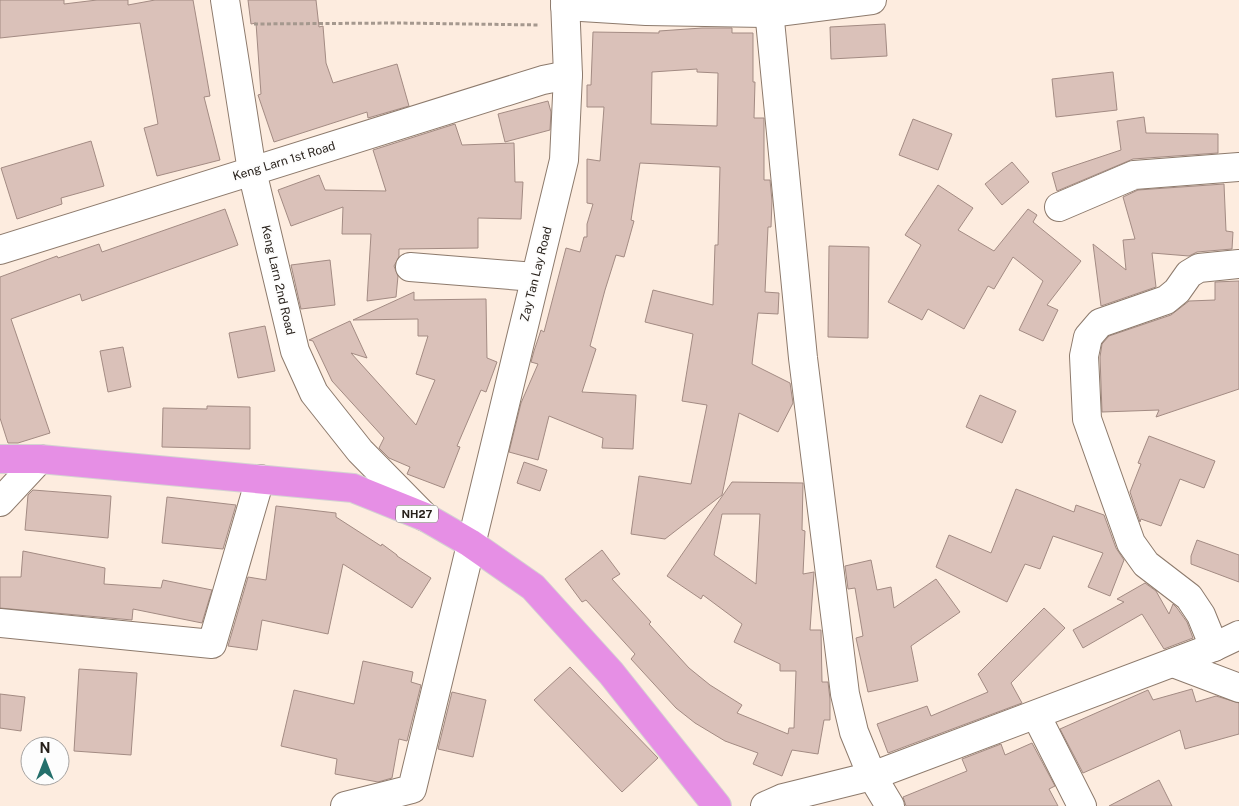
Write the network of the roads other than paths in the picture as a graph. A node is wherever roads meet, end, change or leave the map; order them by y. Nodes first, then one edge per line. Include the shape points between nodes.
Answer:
1 (872, 0) edge
2 (769, 6) edge
3 (565, 10) edge
4 (226, 12) edge
5 (568, 75) junction
6 (1239, 167) edge
7 (252, 171) junction
8 (1059, 207) dead end
9 (0, 250) edge
10 (1239, 264) edge
11 (410, 267) dead end
12 (535, 277) junction
13 (0, 459) edge
14 (40, 459) junction
15 (260, 479) junction
16 (0, 502) edge
17 (424, 517) junction
18 (470, 543) junction
19 (0, 624) edge
20 (1239, 635) edge
21 (1214, 647) junction
22 (1173, 662) junction
23 (1239, 688) edge
24 (1036, 715) junction
25 (872, 776) junction
26 (409, 797) edge
27 (708, 799) edge
28 (345, 806) edge
29 (765, 806) edge
30 (890, 806) edge
31 (1082, 806) edge

1 - 2 street
2 - 3 street via 646,11
2 - 25 street via 803,358 845,694 854,732
3 - 5 street, Zay Tan Lay Road
4 - 7 street, Keng Larn 2nd Road
5 - 7 street, Keng Larn 1st Road via 533,83
5 - 12 street, Zay Tan Lay Road via 564,160
6 - 8 street via 1134,175
7 - 9 street, Keng Larn 1st Road
7 - 17 street, Keng Larn 2nd Road via 294,350 314,393 360,452
10 - 21 street via 1199,268 1189,274 1166,300 1100,323 1088,337 1084,356 1087,419 1131,543 1146,564 1189,597 1201,615
11 - 12 street
12 - 18 street, Zay Tan Lay Road
13 - 14 highway, NH27
14 - 15 highway, NH27
14 - 16 street
15 - 17 highway, NH27 via 353,488
15 - 19 street via 212,644
17 - 18 highway, NH27
18 - 26 street, Zay Tan Lay Road
18 - 27 highway, NH27 via 533,587 611,673
20 - 21 street
21 - 22 street
22 - 23 street
22 - 24 street
24 - 25 street
24 - 31 street
25 - 29 street via 783,798
25 - 30 street
26 - 28 street

